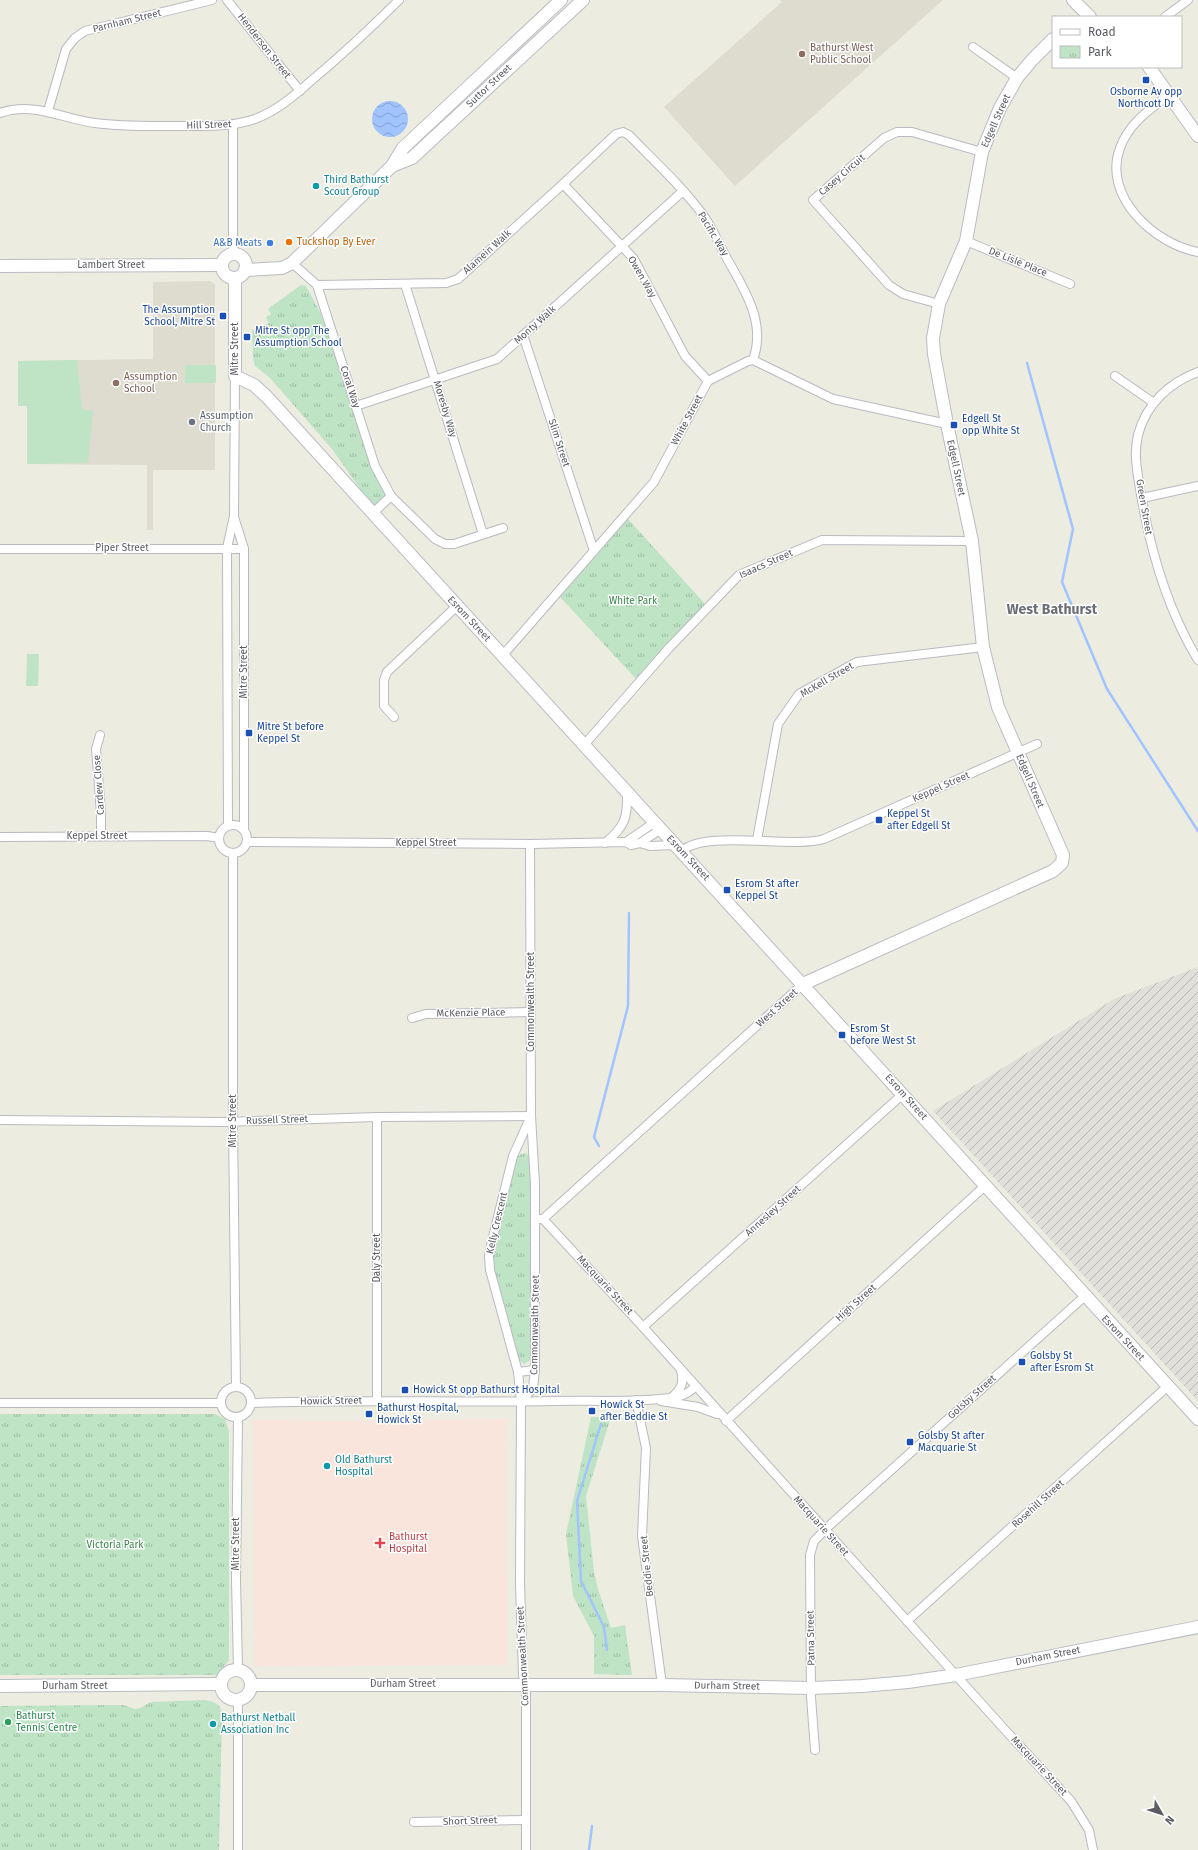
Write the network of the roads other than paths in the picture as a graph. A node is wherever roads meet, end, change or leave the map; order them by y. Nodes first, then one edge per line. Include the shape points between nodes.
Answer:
1 (212, 0) edge
2 (227, 0) edge
3 (399, 0) edge
4 (561, 0) edge
5 (583, 0) edge
6 (1074, 0) edge
7 (1188, 0) edge
8 (1084, 16) edge
9 (1166, 16) edge
10 (1052, 40) edge
11 (973, 47) dead end
12 (1150, 68) edge
13 (1017, 78) junction
14 (300, 91) junction
15 (1169, 95) junction
16 (48, 111) junction
17 (0, 113) edge
18 (233, 125) junction
19 (622, 132) joint
20 (1198, 136) edge
21 (982, 152) junction
22 (392, 166) junction
23 (564, 184) junction
24 (683, 191) junction
25 (966, 241) junction
26 (622, 246) junction
27 (1198, 252) edge
28 (233, 254) junction
29 (292, 263) junction
30 (222, 265) junction
31 (0, 266) edge
32 (245, 266) junction
33 (234, 278) junction
34 (405, 284) junction
35 (1070, 284) dead end
36 (317, 285) junction
37 (939, 304) junction
38 (523, 335) junction
39 (753, 360) junction
40 (1198, 372) edge
41 (235, 376) junction
42 (1115, 376) dead end
43 (436, 379) junction
44 (708, 381) junction
45 (1154, 403) junction
46 (356, 406) junction
47 (947, 424) junction
48 (1198, 486) edge
49 (391, 496) junction
50 (1142, 498) junction
51 (373, 513) junction
52 (234, 516) junction
53 (503, 528) dead end
54 (484, 534) junction
55 (972, 542) junction
56 (227, 548) junction
57 (0, 549) edge
58 (244, 549) junction
59 (594, 551) junction
60 (457, 606) junction
61 (983, 647) junction
62 (503, 655) junction
63 (1198, 660) edge
64 (394, 717) dead end
65 (100, 735) dead end
66 (1036, 744) dead end
67 (584, 745) junction
68 (1018, 753) junction
69 (627, 792) junction
70 (228, 826) junction
71 (658, 826) junction
72 (244, 829) junction
73 (100, 835) junction
74 (0, 836) edge
75 (218, 838) junction
76 (757, 840) junction
77 (247, 842) junction
78 (605, 842) junction
79 (626, 842) junction
80 (640, 843) junction
81 (530, 844) junction
82 (679, 848) junction
83 (233, 854) junction
84 (1062, 863) joint
85 (803, 984) junction
86 (531, 1012) junction
87 (412, 1018) dead end
88 (903, 1094) junction
89 (531, 1116) junction
90 (377, 1117) junction
91 (0, 1120) edge
92 (232, 1121) junction
93 (986, 1185) junction
94 (539, 1219) junction
95 (1085, 1296) junction
96 (643, 1328) junction
97 (535, 1370) junction
98 (681, 1370) junction
99 (518, 1372) junction
100 (1168, 1386) junction
101 (236, 1387) junction
102 (695, 1387) junction
103 (701, 1394) junction
104 (672, 1397) junction
105 (377, 1400) junction
106 (636, 1400) junction
107 (650, 1400) junction
108 (521, 1402) junction
109 (0, 1403) edge
110 (221, 1403) junction
111 (251, 1403) junction
112 (683, 1404) junction
113 (238, 1417) junction
114 (724, 1419) junction
115 (1198, 1419) edge
116 (824, 1530) junction
117 (907, 1621) junction
118 (1198, 1627) edge
119 (238, 1670) junction
120 (956, 1675) junction
121 (221, 1684) junction
122 (251, 1684) junction
123 (524, 1684) junction
124 (662, 1685) junction
125 (0, 1686) edge
126 (812, 1688) junction
127 (238, 1700) junction
128 (815, 1750) dead end
129 (526, 1820) junction
130 (414, 1822) dead end
131 (238, 1850) edge
132 (526, 1850) edge
133 (1093, 1850) edge

1 - 16 street, Parnham Street via 85,31 66,49
2 - 14 street, Henderson Street
3 - 14 street, Hill Street
4 - 22 street, Suttor Street via 403,148
5 - 22 street, Suttor Street via 412,158
6 - 8 street
7 - 9 street
10 - 13 street, Edgell Street
11 - 13 street
12 - 15 street
13 - 21 street, Edgell Street via 1000,108
14 - 18 street, Hill Street via 282,105 256,119
15 - 20 street
15 - 27 street via 1141,116 1128,132 1117,155 1118,183 1130,208 1152,230 1175,245
16 - 17 street, Hill Street via 28,109
16 - 18 street, Hill Street via 93,123 130,127
18 - 28 street
19 - 23 street, Alamein Walk via 616,134
19 - 24 street, Pacific Way via 629,135
21 - 25 street, Edgell Street
21 - 37 street, Casey Circuit via 912,132 897,132 884,138 813,200 889,285 903,294
22 - 29 street, Suttor Street
23 - 26 street, Owen Way
23 - 34 street, Alamein Walk via 458,279 446,283
24 - 26 street, Monty Walk
24 - 39 street, Pacific Way via 704,216 752,303 757,332
25 - 35 street, De Lisle Place
25 - 37 street, Edgell Street
26 - 38 street, Monty Walk
26 - 44 street, Owen Way via 634,258 685,356
28 - 30 street via 226,258
28 - 32 street via 242,257
29 - 32 street, Suttor Street via 282,268
29 - 36 street
30 - 31 street, Lambert Street
30 - 33 street via 224,273
32 - 33 street via 241,275
33 - 41 street, Mitre Street
34 - 36 street, Alamein Walk
34 - 43 street, Moresby Way
36 - 46 street, Coral Way
37 - 47 street, Edgell Street via 933,338 934,354
38 - 43 street, Monty Walk via 497,359
38 - 59 street, Slim Street
39 - 44 street
39 - 47 street via 833,400
40 - 45 street, Green Street via 1171,385
41 - 51 street, Esrom Street via 260,390
41 - 52 street, Mitre Street
42 - 45 street
43 - 46 street, Monty Walk
43 - 54 street, Moresby Way
44 - 59 street, White Street via 654,482
45 - 50 street, Green Street via 1141,426 1136,448
46 - 49 street, Coral Way via 375,466
47 - 55 street, Edgell Street
48 - 50 street
49 - 51 street
49 - 54 street, Coral Way via 435,539 445,544 454,544
50 - 63 street, Green Street via 1150,542 1164,587 1180,627
51 - 60 street, Esrom Street
52 - 56 street, Mitre Street
52 - 58 street, Mitre Street
53 - 54 street, Coral Way
55 - 61 street, Edgell Street
55 - 67 street, Isaacs Street via 822,540 738,575 669,648
56 - 57 street, Piper Street
56 - 58 street, Piper Street
56 - 70 street, Mitre Street
58 - 72 street, Mitre Street
59 - 62 street, White Street
60 - 62 street, Esrom Street
60 - 64 street via 387,672 384,680 384,706
61 - 68 street, Edgell Street via 998,707
61 - 76 street, McKell Street via 857,662 799,694 778,724
62 - 67 street, Esrom Street
65 - 73 street, Cardew Close via 96,749 101,813
66 - 68 street, Keppel Street
67 - 69 street, Esrom Street
68 - 76 street, Keppel Street via 824,839
68 - 84 street, Edgell Street via 1062,855
69 - 71 street, Esrom Street
69 - 78 street via 625,820 620,829
70 - 72 street via 236,825
70 - 75 street via 220,832
71 - 79 street
71 - 80 street
71 - 82 street, Esrom Street
72 - 77 street
73 - 74 street, Keppel Street
73 - 75 street, Keppel Street
75 - 83 street via 222,849
76 - 82 street, Keppel Street via 699,842
77 - 81 street, Keppel Street
77 - 83 street via 241,852
78 - 79 street, Keppel Street
78 - 81 street, Keppel Street
79 - 80 street, Keppel Street via 631,845
80 - 82 street, Keppel Street
81 - 86 street, Commonwealth Street
82 - 85 street, Esrom Street
83 - 92 street, Mitre Street
84 - 85 street, West Street via 1053,871
85 - 88 street, Esrom Street
85 - 94 street, West Street
86 - 87 street, McKenzie Place via 426,1014
86 - 89 street, Commonwealth Street
88 - 93 street, Esrom Street
88 - 96 street, Annesley Street
89 - 90 street, Russell Street
89 - 94 street, Commonwealth Street
89 - 99 street, Kelly Crescent via 513,1156 489,1256 490,1270
90 - 92 street, Russell Street
90 - 105 street, Daly Street
91 - 92 street, Russell Street
92 - 101 street, Mitre Street
93 - 95 street, Esrom Street
93 - 114 street, High Street
94 - 96 street, Macquarie Street
94 - 97 street, Commonwealth Street
95 - 100 street, Esrom Street
95 - 116 street, Golsby Street
96 - 98 street, Macquarie Street
97 - 99 street
97 - 108 street, Commonwealth Street via 532,1388
98 - 102 street, Macquarie Street
98 - 104 street via 682,1384
99 - 108 street, Kelly Crescent
100 - 115 street, Esrom Street
100 - 117 street, Rosehill Street
101 - 110 street via 225,1392
101 - 111 street via 245,1390 251,1398
102 - 103 street, Macquarie Street
102 - 104 street, Howick Street via 683,1395
103 - 112 street
103 - 114 street, Macquarie Street
104 - 107 street, Howick Street
105 - 108 street, Howick Street
105 - 111 street, Howick Street
106 - 107 street, Howick Street
106 - 108 street, Howick Street
106 - 124 street, Beddie Street via 646,1448 642,1536
107 - 112 street, Howick Street
108 - 123 street, Commonwealth Street via 520,1583
109 - 110 street
110 - 113 street via 226,1414
111 - 113 street via 247,1413
112 - 114 street, Howick Street via 706,1409
113 - 119 street, Mitre Street
114 - 116 street, Macquarie Street
116 - 117 street, Macquarie Street
116 - 126 street, Patna Street via 814,1541 810,1555
117 - 120 street, Macquarie Street
118 - 120 street, Durham Street
119 - 121 street via 226,1674
119 - 122 street via 246,1674
120 - 126 street, Durham Street via 870,1686
120 - 133 street, Macquarie Street via 1071,1801 1085,1822
121 - 125 street, Durham Street
121 - 127 street via 226,1696
122 - 123 street, Durham Street
122 - 127 street via 249,1693
123 - 124 street, Durham Street
123 - 129 street, Commonwealth Street
124 - 126 street, Durham Street
126 - 128 street, Patna Street
127 - 131 street
129 - 130 street, Short Street
129 - 132 street, Commonwealth Street

